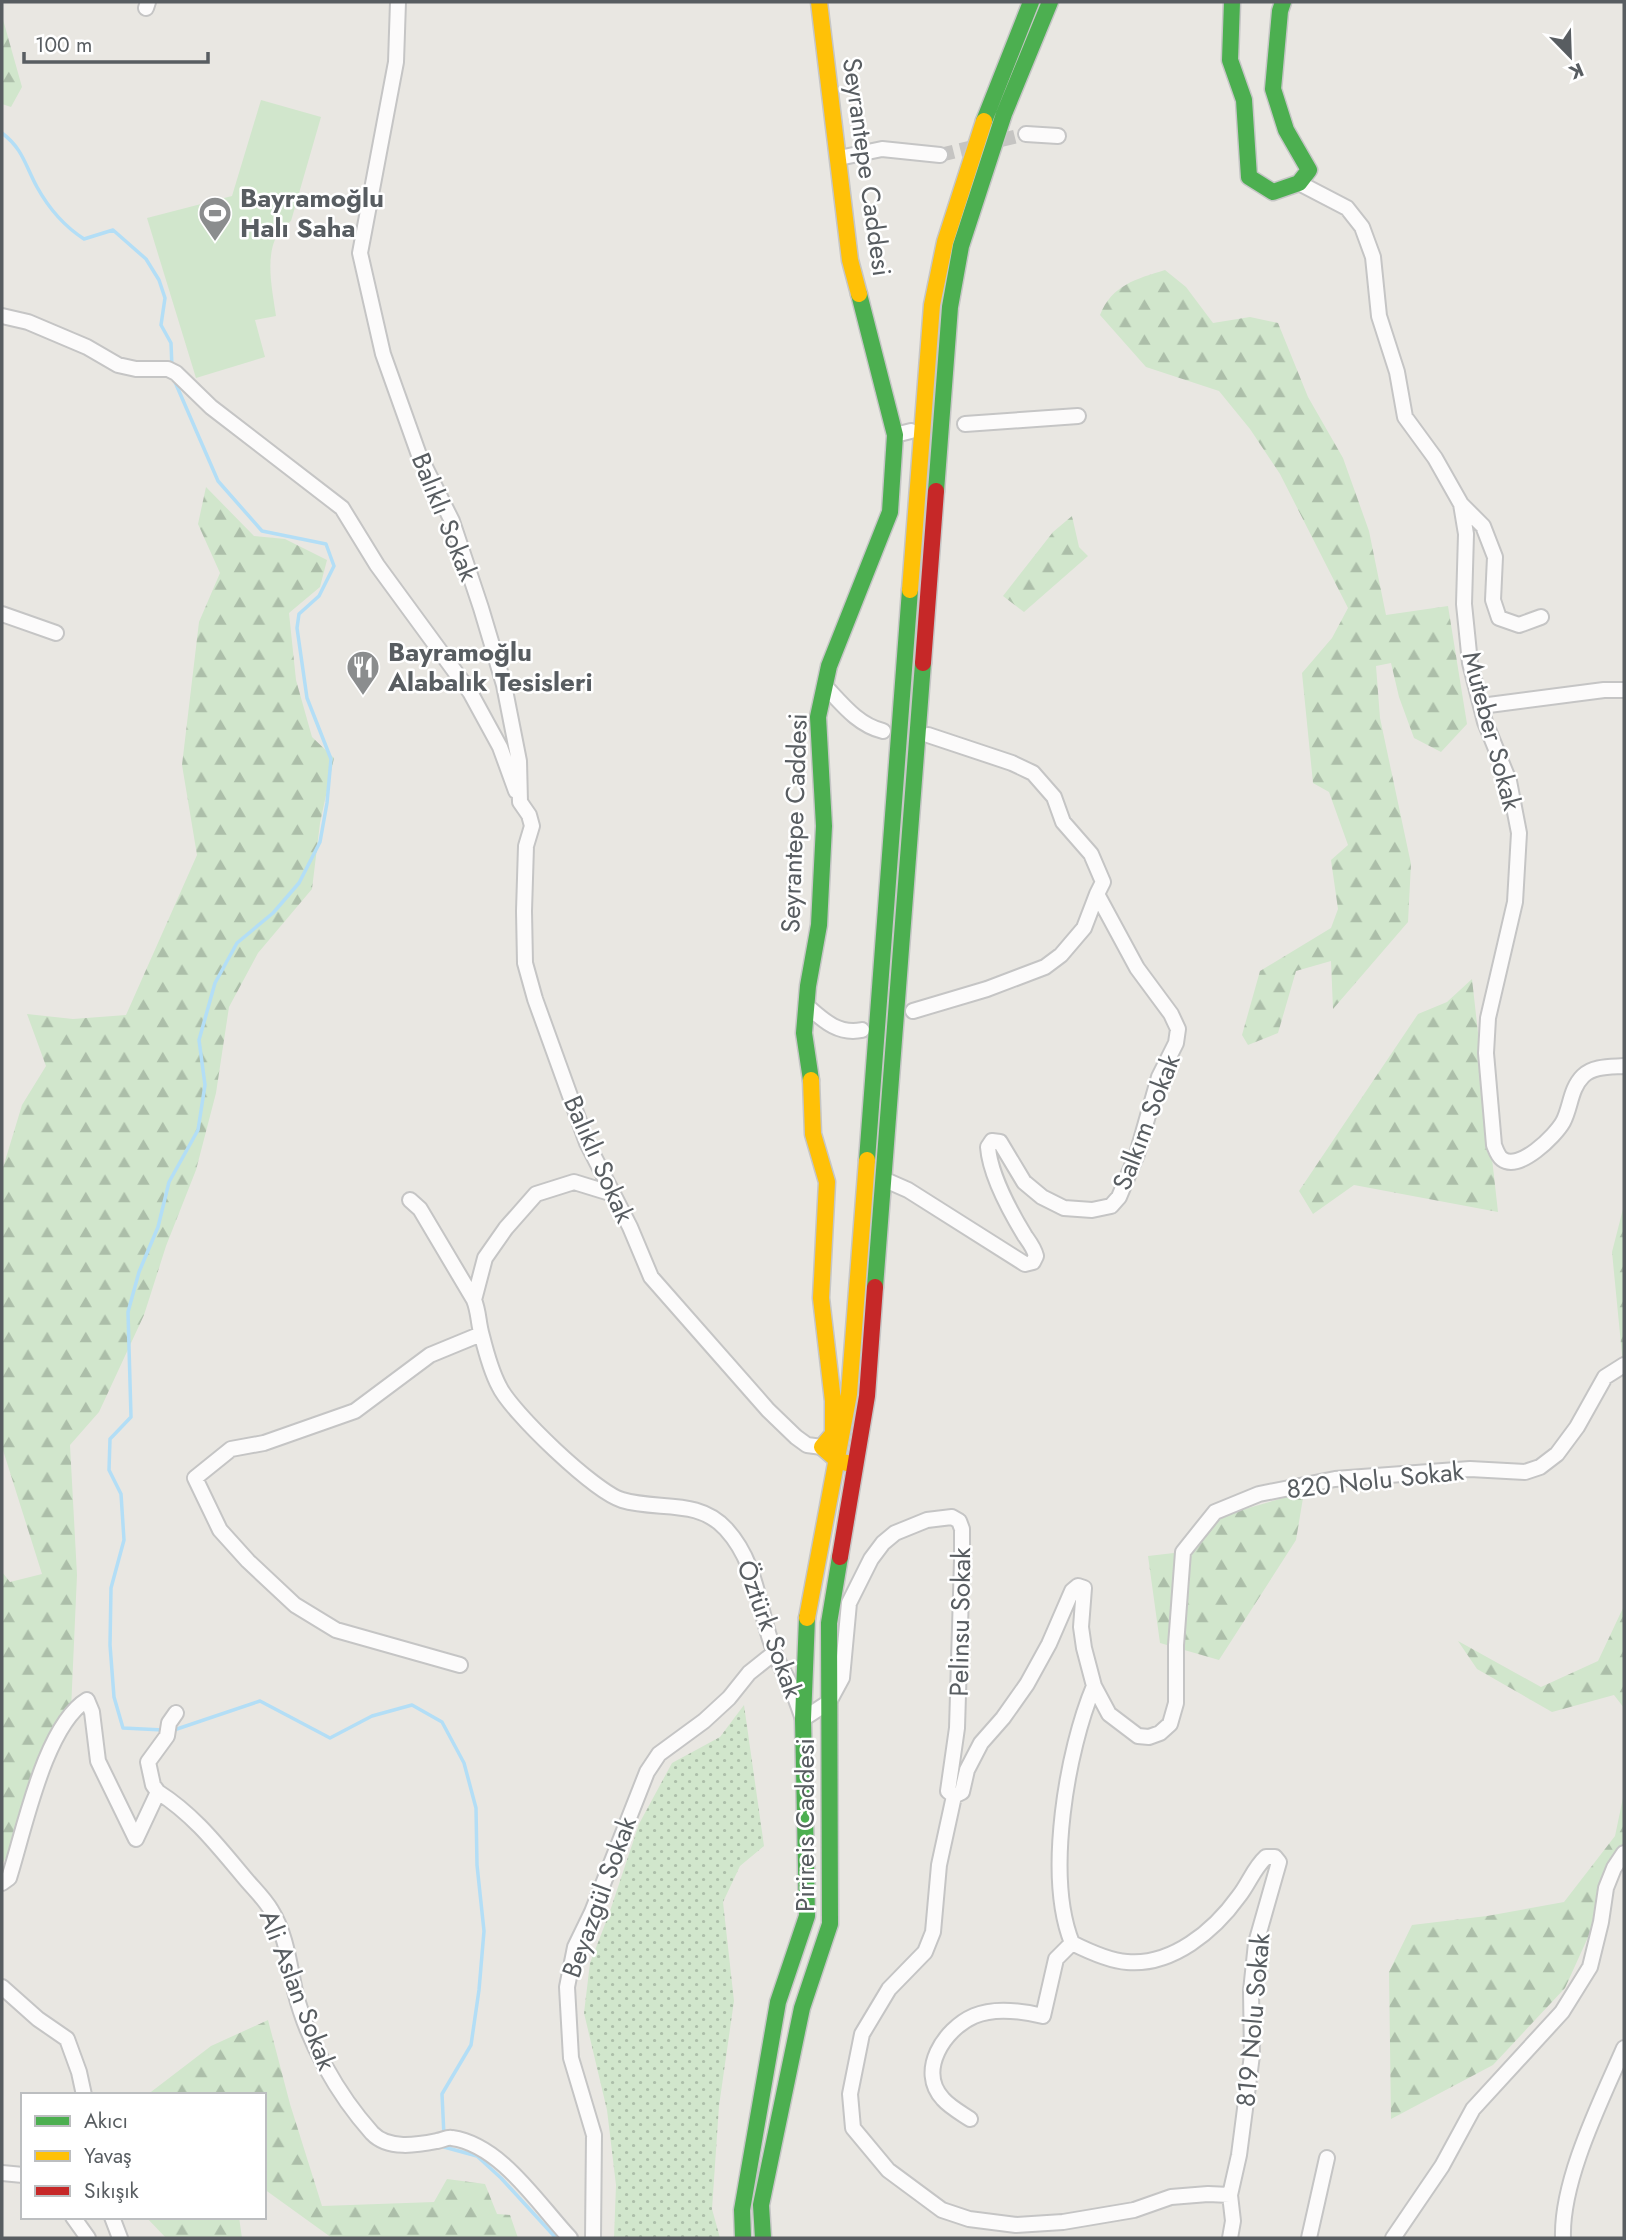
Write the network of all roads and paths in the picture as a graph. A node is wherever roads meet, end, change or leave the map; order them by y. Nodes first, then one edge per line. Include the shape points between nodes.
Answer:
1 (398, 2) edge
2 (819, 2) edge
3 (1031, 2) edge
4 (1050, 2) edge
5 (1231, 2) edge
6 (1283, 2) edge
7 (1026, 134) tunnel mouth
8 (1058, 136) dead end
9 (940, 155) tunnel mouth
10 (839, 158) junction
11 (1299, 183) junction
12 (2, 316) edge
13 (1078, 416) dead end
14 (965, 424) dead end
15 (1461, 504) junction
16 (2, 614) edge
17 (1541, 617) dead end
18 (56, 633) dead end
19 (825, 685) junction
20 (1624, 690) edge
21 (1481, 706) junction
22 (883, 731) dead end
23 (929, 735) dead end
24 (520, 802) junction
25 (1097, 894) junction
26 (806, 1005) junction
27 (913, 1011) dead end
28 (862, 1030) dead end
29 (1624, 1066) edge
30 (883, 1180) junction
31 (612, 1194) junction
32 (410, 1200) dead end
33 (474, 1300) junction
34 (481, 1334) junction
35 (1624, 1365) edge
36 (822, 1447) junction
37 (838, 1461) junction
38 (855, 1464) junction
39 (774, 1653) junction
40 (460, 1665) dead end
41 (1094, 1686) junction
42 (829, 1703) junction
43 (803, 1720) junction
44 (171, 1724) dead end
45 (158, 1792) junction
46 (954, 1796) junction
47 (1624, 1853) edge
48 (2, 1883) edge
49 (1072, 1943) junction
50 (2, 1987) edge
51 (1624, 2048) edge
52 (84, 2093) edge
53 (970, 2119) dead end
54 (1327, 2158) dead end
55 (2, 2173) edge
56 (21, 2175) edge
57 (1230, 2195) junction
58 (74, 2219) edge
59 (113, 2219) edge
60 (88, 2238) edge
61 (120, 2238) edge
62 (570, 2238) edge
63 (593, 2238) edge
64 (743, 2238) edge
65 (764, 2238) edge
66 (1230, 2238) edge
67 (1309, 2238) edge
68 (1393, 2238) edge
69 (1563, 2238) edge

1 - 24 street, Balıklı Sokak via 396,62 360,253 383,354 419,455 452,520 504,685 519,761
2 - 10 main road, Seyrantepe Caddesi
3 - 37 main road, Pirireis Caddesi via 988,108 944,242 932,305 849,1394
4 - 30 main road, Pirireis Caddesi via 1000,127 961,246 950,307
5 - 11 main road via 1230,60 1244,100 1248,177 1273,192
6 - 11 main road via 1273,89 1286,130 1308,170
7 - 8 street
9 - 10 street via 882,149
10 - 19 main road, Seyrantepe Caddesi via 850,260 903,433 890,512
11 - 15 street, Muteber Sokak via 1347,208 1362,227 1373,257 1379,316 1405,417
12 - 24 street, Balıklı Sokak via 28,322 118,365 172,371 211,407 342,508 377,565 470,692 500,747
13 - 14 street
15 - 17 street via 1483,526 1495,557 1493,600 1499,618 1519,625
15 - 21 street, Muteber Sokak via 1466,534 1464,604 1470,663
16 - 18 street
19 - 22 street via 856,718
19 - 26 main road, Seyrantepe Caddesi via 818,717 824,827 819,925
20 - 21 street
21 - 29 street, Muteber Sokak via 1509,782 1519,833 1515,902 1488,1018 1486,1053 1499,1157 1524,1159 1539,1148 1563,1122 1584,1074
23 - 25 street via 1033,773 1054,797 1063,822 1091,854 1103,883
24 - 31 street, Balıklı Sokak via 532,826 526,846 525,963 587,1143
25 - 27 street via 1084,928 1045,967
25 - 30 street, Salkım Sokak via 1137,968 1178,1029 1119,1197 1111,1206 1092,1210 1064,1208 1024,1182 1006,1148 992,1141 989,1158 1036,1256 1024,1264 908,1190
26 - 28 street via 838,1030
26 - 36 main road, Seyrantepe Caddesi via 804,1033 813,1134 827,1182 821,1298 833,1434
30 - 38 main road, Pirireis Caddesi via 867,1396
31 - 33 street via 574,1182 536,1194 485,1258
31 - 36 street, Balıklı Sokak via 651,1277 768,1410 807,1445
32 - 33 street, Öztürk Sokak via 420,1209
33 - 34 street, Öztürk Sokak
34 - 39 street, Öztürk Sokak via 498,1385 511,1406 599,1489 621,1500 695,1509 727,1530 753,1573
34 - 40 street via 430,1354 355,1411 264,1443 231,1449 195,1478 220,1530 295,1605 336,1630
35 - 41 street, 820 Nolu Sokak via 1605,1377 1557,1454 1540,1467 1525,1472 1470,1469 1335,1479 1259,1494 1215,1512 1183,1552 1176,1703 1170,1724 1160,1733 1138,1736 1109,1714
36 - 37 main road
37 - 38 main road
37 - 43 main road, Pirireis Caddesi via 806,1622
38 - 42 main road, Pirireis Caddesi via 829,1623
39 - 43 street, Öztürk Sokak
39 - 63 street, Beyazgül Sokak via 704,1721 659,1754 646,1772 575,1947 566,1987 567,2018 571,2058 594,2135
41 - 46 street, 820 Nolu Sokak via 1081,1627 1084,1588 1077,1586 1027,1684 981,1743 962,1792
41 - 49 street via 1081,1716 1061,1822 1061,1881
42 - 43 street
42 - 46 street, Pelinsu Sokak via 842,1678 849,1603 871,1559 883,1543 911,1525 941,1517 959,1521 957,1728 948,1791
42 - 65 main road, Pirireis Caddesi via 830,1924 802,2008 761,2206
43 - 64 main road, Pirireis Caddesi via 807,1916 778,2002 741,2210
44 - 45 street via 148,1762
45 - 48 street via 136,1839 98,1761 87,1700 76,1706 59,1730 9,1878
45 - 62 street, Ali Aslan Sokak via 202,1826 271,1910 323,2066 375,2137 393,2146 444,2139 476,2144 499,2158
46 - 57 street via 933,1933 925,1952 889,1989 862,2034 850,2094 853,2128 888,2171 942,2210 969,2219 1016,2225 1063,2222 1135,2210 1171,2197
47 - 68 street via 1606,1888 1590,1967 1562,2011 1473,2109 1442,2166
49 - 53 street via 1056,1959 1044,2016 1022,2011 973,2016 951,2033 934,2056 932,2080 943,2099
49 - 57 street, 819 Nolu Sokak via 1126,1962 1170,1955 1218,1922 1266,1857 1279,1862 1256,1944 1252,2055
50 - 52 street via 67,2039
51 - 69 street via 1573,2172
54 - 67 street
55 - 56 street
57 - 66 street, 819 Nolu Sokak
58 - 60 street
59 - 61 street

